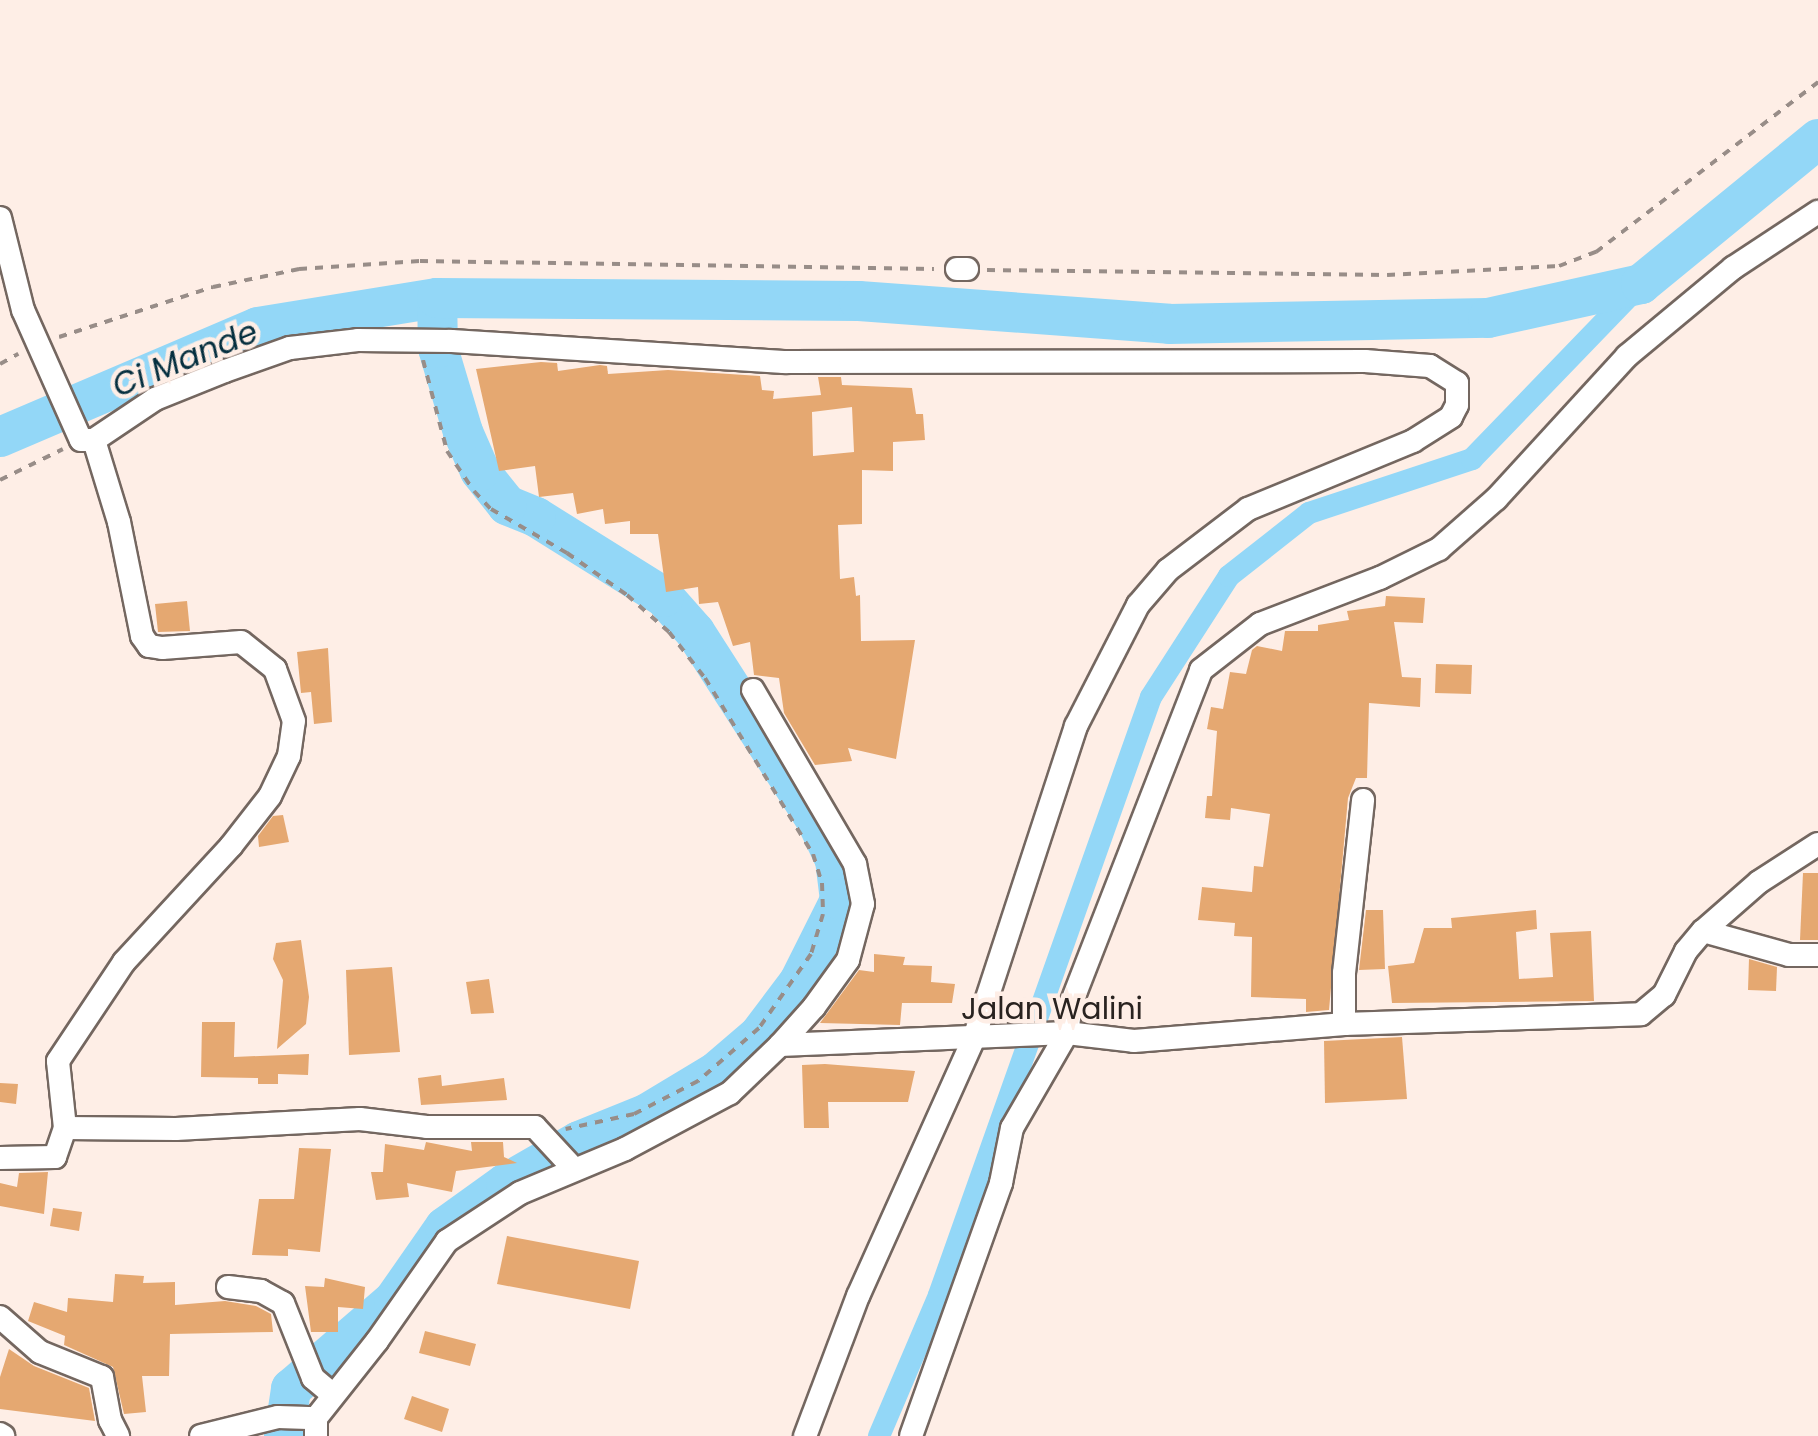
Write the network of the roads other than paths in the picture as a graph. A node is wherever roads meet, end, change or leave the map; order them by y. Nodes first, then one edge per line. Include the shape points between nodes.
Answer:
1 (1818, 212) edge
2 (0, 218) edge
3 (82, 436) junction
4 (752, 690) dead end
5 (1363, 800) dead end
6 (1818, 844) edge
7 (1703, 931) junction
8 (1818, 955) edge
9 (1344, 1024) junction
10 (1064, 1033) junction
11 (981, 1038) junction
12 (780, 1044) junction
13 (65, 1128) junction
14 (0, 1158) edge
15 (570, 1164) junction
16 (228, 1286) dead end
17 (0, 1316) edge
18 (332, 1395) junction
19 (302, 1421) edge
20 (118, 1436) edge
21 (201, 1436) edge
22 (805, 1436) edge
23 (911, 1436) edge

1 - 10 street via 1733,268 1627,356 1496,499 1439,550 1260,624 1201,670
2 - 3 street via 40,354
3 - 11 street via 154,399 290,348 358,340 784,362 1365,360 1430,366 1452,376 1459,394 1451,417 1414,441 1248,509 1168,570 1138,605 1076,726
3 - 13 street via 118,522 149,646 240,642 275,669 294,721 289,756 270,796 124,962 58,1061
4 - 12 street via 855,864 863,904 848,960
5 - 9 street
6 - 7 street, Jalan Walini via 1758,882
7 - 8 street via 1789,955
7 - 9 street, Jalan Walini via 1664,995 1641,1014
9 - 10 street, Jalan Walini via 1134,1041
10 - 11 street, Jalan Walini
10 - 23 street via 1012,1128 1001,1183
11 - 12 street, Jalan Walini
11 - 22 street via 858,1296
12 - 15 street via 730,1093 625,1149
13 - 14 street via 54,1157
13 - 15 street via 360,1119 540,1133
15 - 18 street via 446,1241 378,1342
16 - 18 street via 282,1303 309,1370
17 - 20 street via 40,1352 102,1377
18 - 19 street
19 - 21 street

